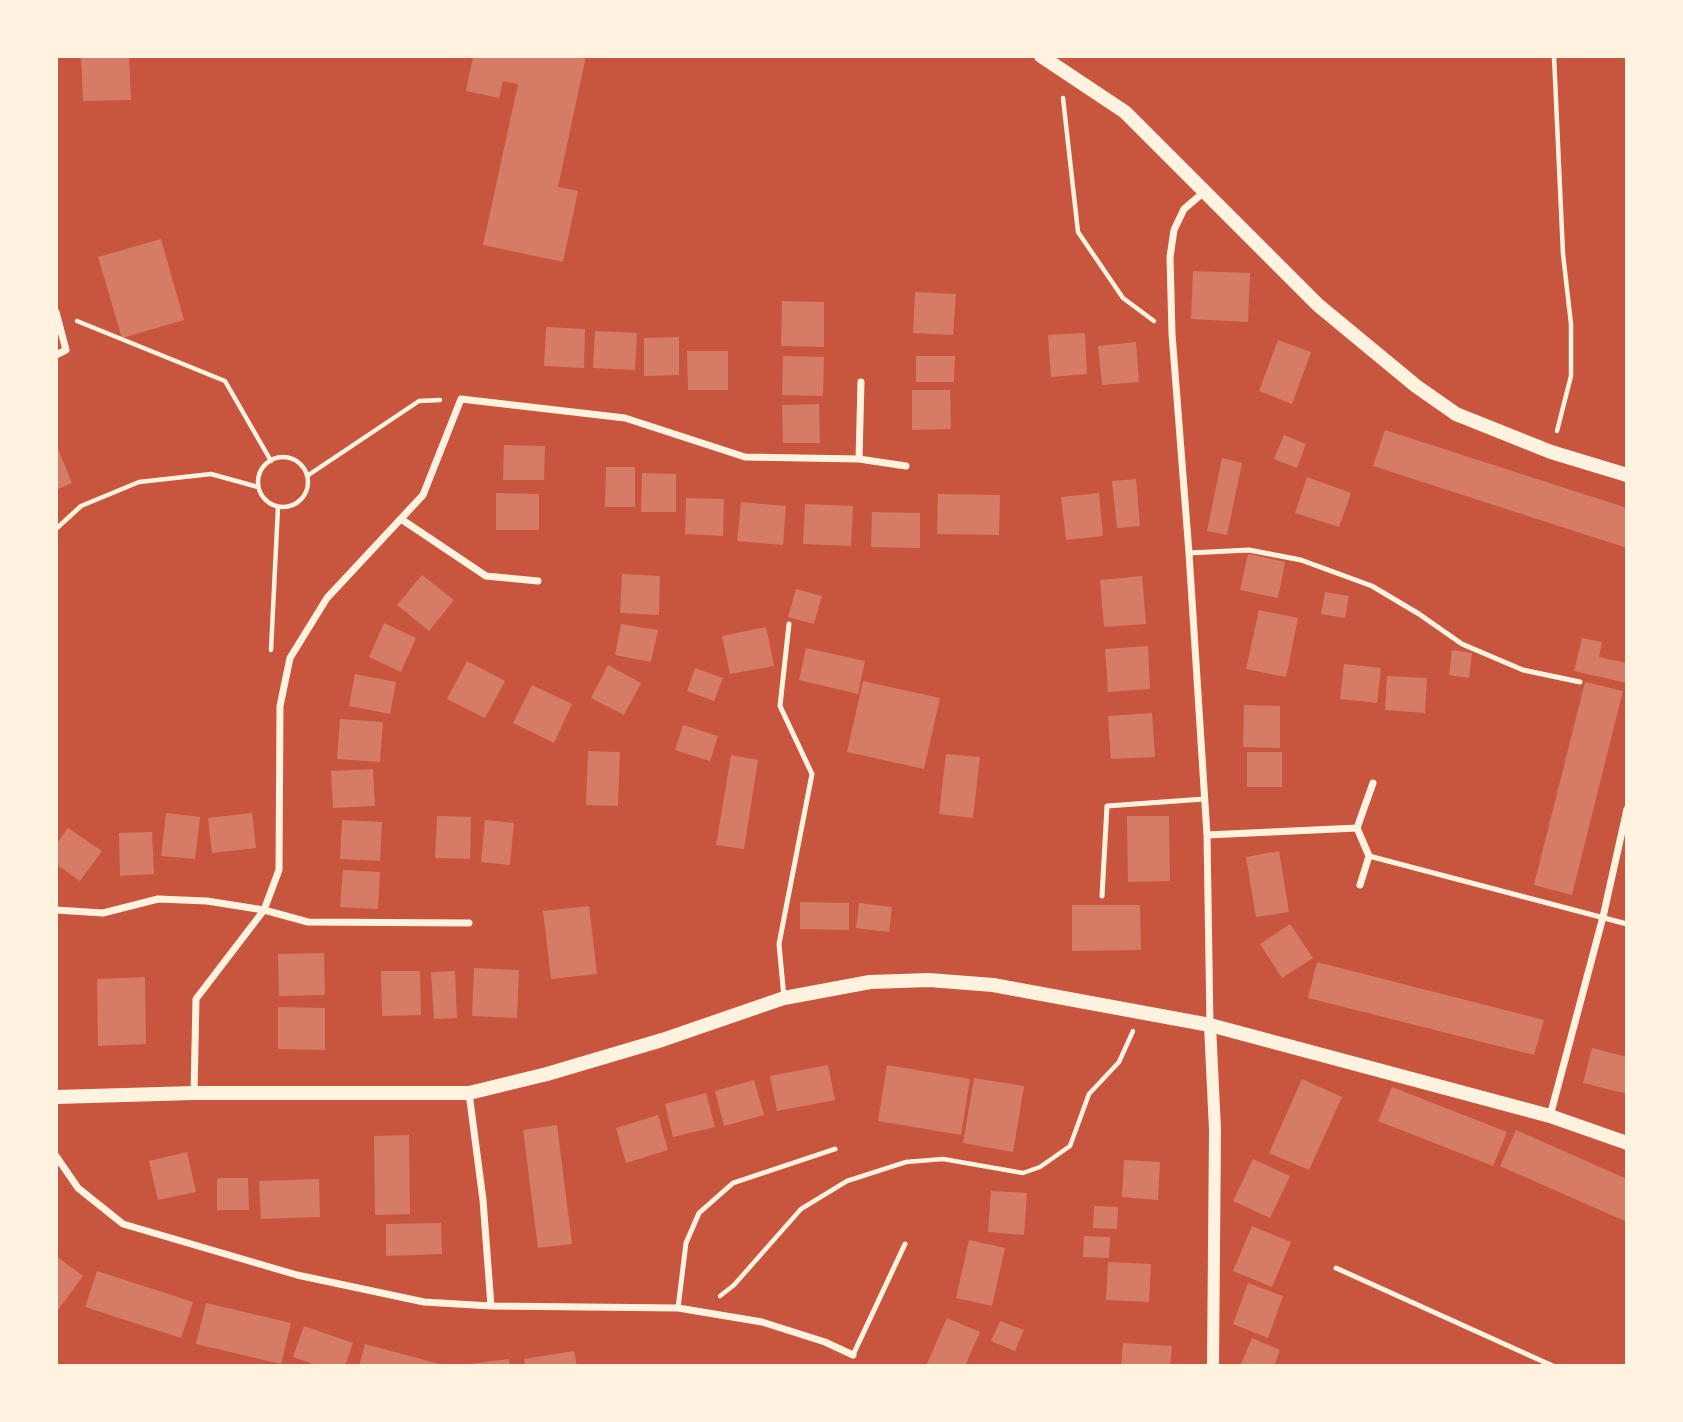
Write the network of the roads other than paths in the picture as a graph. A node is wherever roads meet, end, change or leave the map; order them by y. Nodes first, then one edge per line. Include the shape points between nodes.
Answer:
1 (1041, 56) edge
2 (1204, 192) junction
3 (56, 313) edge
4 (56, 355) edge
5 (861, 382) dead end
6 (859, 459) junction
7 (906, 466) dead end
8 (1627, 475) edge
9 (401, 519) junction
10 (1189, 553) junction
11 (538, 581) dead end
12 (789, 624) dead end
13 (1580, 681) dead end
14 (1373, 782) dead end
15 (1204, 799) junction
16 (1627, 809) edge
17 (1357, 828) junction
18 (1207, 835) junction
19 (1369, 856) junction
20 (1360, 885) dead end
21 (1102, 896) dead end
22 (56, 910) edge
23 (264, 910) junction
24 (1603, 917) junction
25 (469, 923) dead end
26 (1627, 924) edge
27 (784, 998) junction
28 (1210, 1025) junction
29 (194, 1093) junction
30 (468, 1093) junction
31 (56, 1097) edge
32 (1550, 1116) junction
33 (1627, 1143) edge
34 (835, 1149) dead end
35 (56, 1156) edge
36 (905, 1244) dead end
37 (1336, 1268) dead end
38 (491, 1306) junction
39 (678, 1308) junction
40 (853, 1355) joint
41 (1213, 1366) edge
42 (1553, 1366) edge

1 - 2 main road via 1125,112
2 - 8 main road via 1318,305 1455,414 1551,452
2 - 10 street via 1184,209 1174,230 1170,257
3 - 4 street via 66,349
5 - 6 street
6 - 7 street
6 - 9 street via 745,457 625,418 461,399 423,495
9 - 11 street via 486,576
9 - 23 street via 327,598 290,658 280,706 279,870
10 - 13 lane via 1249,550 1301,560 1372,586 1462,644 1523,670
10 - 15 street
12 - 27 lane via 780,706 813,774 779,944
14 - 17 street
15 - 18 street
15 - 21 lane via 1107,806
16 - 24 street
17 - 18 street
17 - 19 street
18 - 28 street
19 - 20 street
19 - 24 lane
22 - 23 street via 103,913 158,899
23 - 25 street via 308,922
23 - 29 street via 196,999
24 - 26 lane
24 - 32 street
27 - 28 main road via 870,982 929,980 993,985
27 - 30 main road via 662,1040
28 - 32 main road
28 - 41 street via 1215,1130
29 - 30 main road
29 - 31 main road
30 - 38 street
32 - 33 main road
34 - 39 lane via 733,1183 699,1213 686,1243
35 - 38 street via 78,1188 123,1224 297,1275 424,1302
36 - 40 lane
37 - 42 lane
38 - 39 street
39 - 40 street via 762,1322

